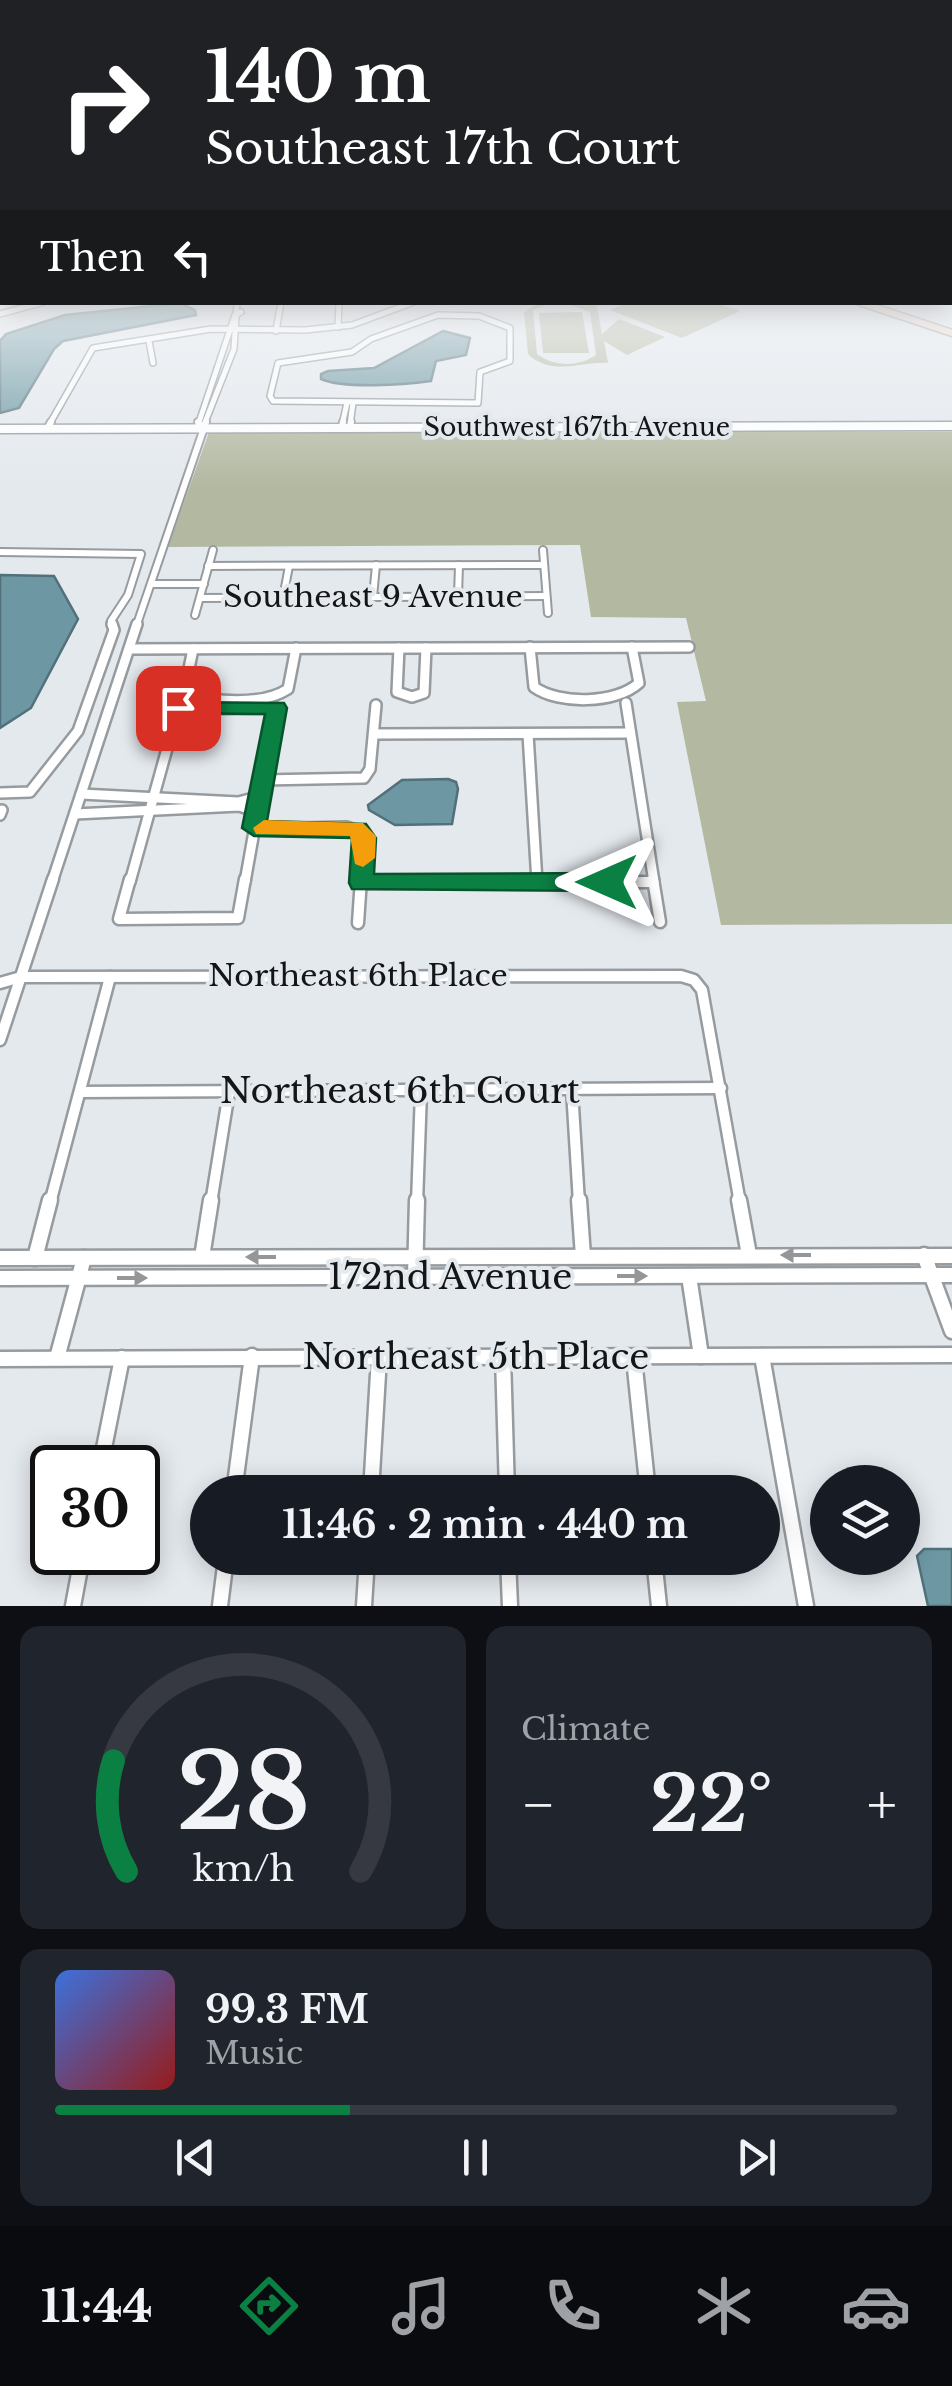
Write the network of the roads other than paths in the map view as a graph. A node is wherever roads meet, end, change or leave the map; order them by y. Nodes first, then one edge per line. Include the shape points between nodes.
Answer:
1 (165, 338) edge
2 (233, 338) edge
3 (372, 338) edge
4 (510, 338) edge
5 (149, 341) junction
6 (153, 363) dead end
7 (350, 403) junction
8 (952, 426) edge
9 (346, 427) junction
10 (202, 428) junction
11 (0, 429) edge
12 (47, 429) junction
13 (213, 550) dead end
14 (543, 550) dead end
15 (0, 552) edge
16 (460, 564) junction
17 (542, 564) junction
18 (376, 565) junction
19 (208, 566) junction
20 (289, 566) junction
21 (152, 581) junction
22 (204, 581) junction
23 (458, 596) junction
24 (546, 596) junction
25 (373, 597) junction
26 (200, 598) junction
27 (284, 598) junction
28 (115, 612) junction
29 (142, 612) junction
30 (548, 612) dead end
31 (195, 615) dead end
32 (632, 647) junction
33 (689, 647) dead end
34 (193, 648) junction
35 (296, 648) junction
36 (399, 648) junction
37 (426, 648) junction
38 (530, 648) junction
39 (130, 649) junction
40 (626, 703) dead end
41 (376, 705) dead end
42 (374, 734) junction
43 (528, 734) junction
44 (630, 734) junction
45 (262, 780) junction
46 (0, 794) edge
47 (81, 794) junction
48 (152, 796) junction
49 (258, 797) junction
50 (210, 798) junction
51 (206, 810) junction
52 (148, 811) junction
53 (256, 812) junction
54 (75, 814) junction
55 (254, 828) junction
56 (537, 882) junction
57 (653, 882) junction
58 (361, 883) junction
59 (660, 922) dead end
60 (358, 923) dead end
61 (8, 977) edge
62 (110, 977) junction
63 (0, 1040) edge
64 (721, 1088) junction
65 (572, 1090) junction
66 (80, 1092) junction
67 (229, 1092) junction
68 (421, 1092) junction
69 (749, 1255) junction
70 (924, 1255) junction
71 (416, 1256) junction
72 (582, 1256) junction
73 (952, 1256) edge
74 (202, 1257) junction
75 (0, 1258) edge
76 (35, 1258) junction
77 (84, 1258) junction
78 (934, 1274) junction
79 (952, 1274) edge
80 (689, 1276) junction
81 (416, 1277) junction
82 (0, 1278) edge
83 (78, 1278) junction
84 (952, 1331) edge
85 (952, 1355) edge
86 (252, 1356) junction
87 (701, 1356) junction
88 (762, 1356) junction
89 (379, 1357) junction
90 (503, 1357) junction
91 (58, 1358) junction
92 (122, 1358) junction
93 (634, 1358) junction
94 (0, 1359) edge
95 (105, 1445) edge
96 (236, 1475) edge
97 (372, 1475) edge
98 (506, 1475) edge
99 (646, 1475) edge
100 (79, 1575) edge
101 (224, 1575) edge
102 (366, 1575) edge
103 (509, 1575) edge
104 (656, 1575) edge
105 (73, 1606) edge
106 (220, 1606) edge
107 (364, 1606) edge
108 (510, 1606) edge
109 (659, 1606) edge
110 (806, 1606) edge

1 - 5 street
2 - 10 street
3 - 7 street via 345,354 278,363 273,401
4 - 7 street via 510,361 480,372 478,402
5 - 6 street
5 - 12 street via 89,350
7 - 9 street
8 - 9 street, Southwest 167th Avenue
9 - 10 street, Southwest 167th Avenue
10 - 12 street, Southwest 167th Avenue
10 - 21 street
11 - 12 street, Southwest 167th Avenue
13 - 19 street
14 - 17 street
15 - 28 street via 138,552 128,594
16 - 17 street
16 - 18 street
16 - 23 street
17 - 24 street
18 - 20 street
18 - 25 street
19 - 20 street
19 - 22 street
20 - 27 street
21 - 22 street
21 - 29 street
22 - 26 street
23 - 24 street, Southeast 9 Avenue
23 - 25 street, Southeast 9 Avenue
24 - 30 street
25 - 27 street, Southeast 9 Avenue
26 - 27 street, Southeast 9 Avenue
26 - 31 street
28 - 29 street
28 - 46 street via 78,731 30,792
29 - 39 street
32 - 33 street
32 - 38 street
32 - 38 street via 639,683 618,697 539,692 532,684
34 - 35 street
34 - 35 street via 184,693 196,698 271,698 287,691
34 - 39 street
35 - 36 street
36 - 37 street
36 - 37 street via 397,692 412,697 424,692
37 - 38 street
39 - 47 street
40 - 44 street
41 - 42 street
42 - 43 street
42 - 45 street via 364,778
43 - 44 street
43 - 56 street
44 - 57 street
45 - 48 street via 276,708 178,708
45 - 49 street
47 - 48 street
47 - 54 street
48 - 50 street
48 - 52 street
49 - 50 street
49 - 53 street
50 - 51 street via 213,806
51 - 52 street
51 - 53 street via 245,806
52 - 54 street
52 - 55 street via 119,919 238,918
53 - 55 street
54 - 61 street
55 - 58 street via 361,832
56 - 57 street
56 - 58 street
57 - 59 street
58 - 60 street
61 - 62 street, Northeast 6th Place
61 - 63 street
62 - 64 street, Northeast 6th Place via 681,976 702,990
62 - 66 street
64 - 65 street, Northeast 6th Court
64 - 69 street
65 - 68 street, Northeast 6th Court
65 - 72 street
66 - 67 street, Northeast 6th Court
66 - 76 street
67 - 68 street, Northeast 6th Court
67 - 74 street
68 - 71 street
70 -> 69 street, 172nd Avenue
69 - 72 street, 172nd Avenue
70 - 73 street, 172nd Avenue
70 - 78 street
71 - 72 street, 172nd Avenue
71 -> 74 street, 172nd Avenue
71 - 81 street
74 - 77 street, 172nd Avenue
75 - 76 street, 172nd Avenue
76 - 77 street, 172nd Avenue
77 - 83 street
78 - 79 street, 172nd Avenue
78 - 80 street, 172nd Avenue
78 - 84 street
81 -> 80 street, 172nd Avenue
80 - 87 street
83 -> 81 street, 172nd Avenue
82 - 83 street, 172nd Avenue
83 - 91 street
85 - 88 street, Northeast 5th Place
86 - 89 street, Northeast 5th Place
86 - 92 street, Northeast 5th Place
86 - 96 street
87 - 88 street, Northeast 5th Place
87 - 93 street, Northeast 5th Place
88 - 110 street
89 - 90 street, Northeast 5th Place
89 - 97 street
90 - 93 street, Northeast 5th Place
90 - 98 street
91 - 92 street, Northeast 5th Place
91 - 94 street, Northeast 5th Place
92 - 95 street
93 - 99 street
100 - 105 street
101 - 106 street
102 - 107 street
103 - 108 street
104 - 109 street

